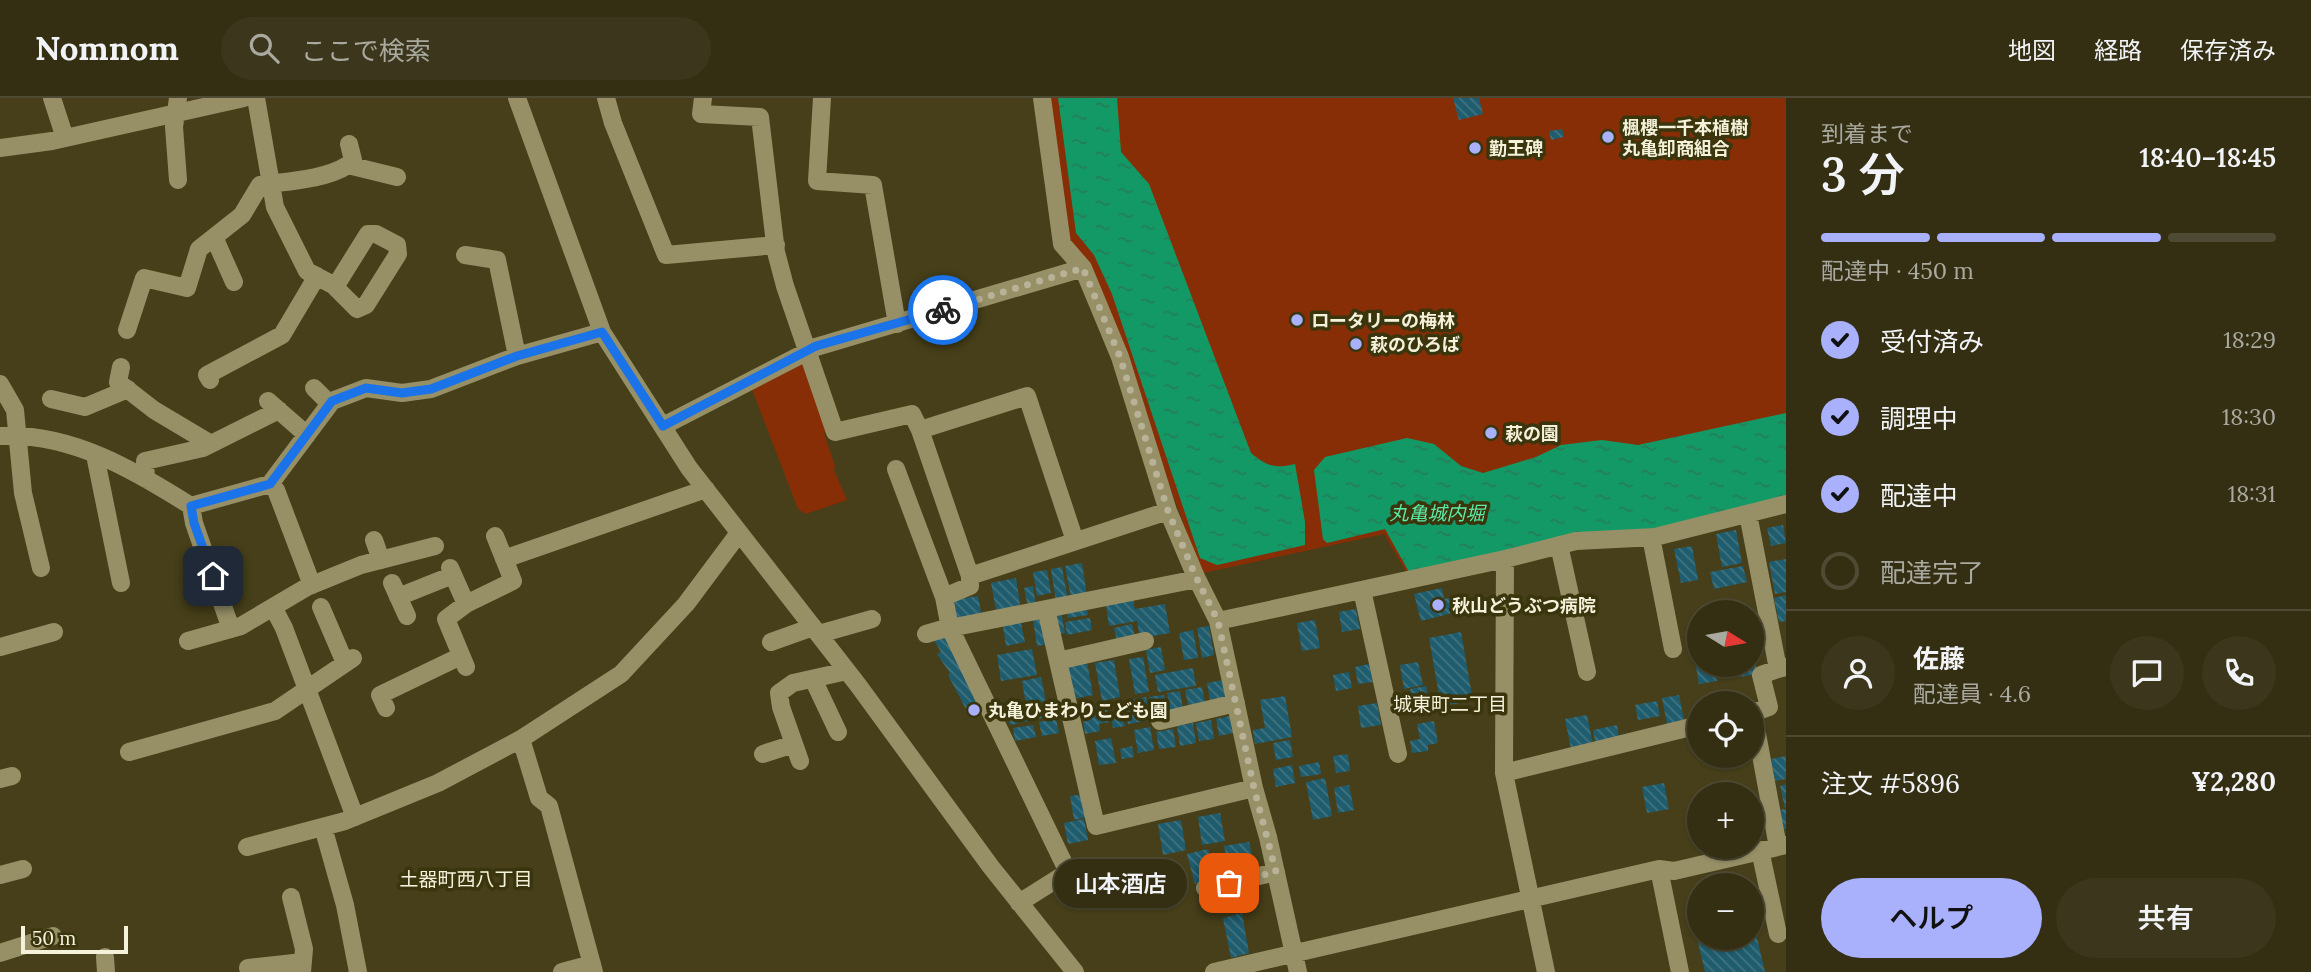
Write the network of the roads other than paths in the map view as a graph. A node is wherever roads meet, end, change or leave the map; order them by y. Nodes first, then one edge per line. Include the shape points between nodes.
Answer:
1 (52, 98) edge
2 (244, 98) edge
3 (256, 98) edge
4 (517, 98) edge
5 (606, 98) edge
6 (703, 98) edge
7 (822, 98) edge
8 (1042, 98) edge
9 (177, 105) edge
10 (65, 138) junction
11 (349, 144) dead end
12 (0, 148) edge
13 (348, 165) junction
14 (397, 177) dead end
15 (178, 180) dead end
16 (271, 184) junction
17 (214, 237) junction
18 (776, 245) junction
19 (465, 256) dead end
20 (1083, 268) junction
21 (317, 276) junction
22 (234, 282) dead end
23 (335, 287) dead end
24 (897, 324) junction
25 (127, 330) dead end
26 (602, 332) junction
27 (808, 350) junction
28 (517, 356) junction
29 (121, 367) dead end
30 (210, 380) dead end
31 (0, 384) edge
32 (314, 388) dead end
33 (128, 389) junction
34 (51, 398) dead end
35 (330, 404) junction
36 (663, 426) junction
37 (920, 430) junction
38 (19, 435) junction
39 (307, 435) junction
40 (0, 436) edge
41 (211, 444) junction
42 (95, 454) junction
43 (896, 469) dead end
44 (146, 479) junction
45 (270, 484) junction
46 (706, 489) junction
47 (1786, 504) edge
48 (191, 506) junction
49 (1168, 511) junction
50 (1748, 513) junction
51 (739, 533) junction
52 (495, 536) dead end
53 (1651, 537) junction
54 (373, 541) dead end
55 (1074, 541) junction
56 (1559, 545) junction
57 (435, 546) dead end
58 (504, 558) junction
59 (1505, 559) junction
60 (381, 560) junction
61 (41, 568) dead end
62 (970, 576) junction
63 (1197, 579) junction
64 (121, 583) dead end
65 (312, 585) junction
66 (1362, 590) junction
67 (944, 597) junction
68 (466, 604) junction
69 (273, 607) junction
70 (321, 607) dead end
71 (1046, 609) junction
72 (407, 616) dead end
73 (872, 619) dead end
74 (1218, 621) junction
75 (950, 628) junction
76 (231, 629) junction
77 (816, 631) junction
78 (54, 632) dead end
79 (926, 634) dead end
80 (188, 641) dead end
81 (1145, 641) dead end
82 (771, 642) dead end
83 (0, 647) edge
84 (1673, 649) dead end
85 (1058, 661) junction
86 (1782, 668) edge
87 (847, 671) junction
88 (1587, 672) dead end
89 (813, 678) junction
90 (307, 689) junction
91 (1236, 703) junction
92 (386, 708) dead end
93 (1764, 709) edge
94 (1160, 721) dead end
95 (1687, 728) edge
96 (838, 732) dead end
97 (521, 739) junction
98 (794, 744) junction
99 (130, 752) dead end
100 (763, 754) dead end
101 (1398, 754) dead end
102 (800, 761) dead end
103 (1762, 768) edge
104 (1504, 773) junction
105 (1254, 788) junction
106 (355, 817) junction
107 (323, 827) junction
108 (247, 847) dead end
109 (1775, 847) edge
110 (23, 869) dead end
111 (1659, 869) junction
112 (1276, 872) junction
113 (0, 875) edge
114 (1205, 888) dead end
115 (291, 897) dead end
116 (1531, 899) junction
117 (1019, 903) junction
118 (1778, 934) dead end
119 (53, 936) dead end
120 (0, 953) edge
121 (1296, 963) edge
122 (303, 967) edge
123 (248, 968) dead end
124 (593, 968) edge
125 (358, 972) edge
126 (562, 972) edge
127 (1075, 972) edge
128 (1214, 972) edge
129 (1546, 972) edge
130 (1680, 972) edge

1 - 10 street
2 - 9 street
3 - 16 street
4 - 26 street
5 - 18 street via 666,255
6 - 18 street via 701,114 760,117
7 - 24 street via 817,181 873,185
8 - 20 street via 1062,244
9 - 10 street
9 - 15 street
10 - 12 street
11 - 13 street via 353,160
13 - 14 street
13 - 16 street via 339,171
16 - 17 street via 260,185 242,215
16 - 21 street via 275,207 307,271
17 - 22 street
17 - 25 street via 199,249 187,288 144,278
18 - 27 street
19 - 28 street via 497,260
20 - 24 street
20 - 49 street via 1120,357
21 - 23 street
21 - 30 street via 282,335 207,374
24 - 27 street
26 - 28 street
26 - 36 street
27 - 36 street
27 - 37 street via 835,432 912,414
28 - 35 street via 431,389 402,393 366,388
29 - 33 street via 118,382
31 - 38 street via 15,410
32 - 35 street
33 - 34 street via 91,397 85,407
33 - 41 street
35 - 39 street
36 - 46 street
37 - 55 street via 1027,396
37 - 62 street
38 - 40 street
38 - 42 street via 56,440
38 - 61 street via 23,493
39 - 41 street via 273,406
39 - 45 street
41 - 44 street via 145,461
42 - 44 street
42 - 64 street via 100,524
43 - 67 street
44 - 48 street
45 - 48 street
45 - 65 street
46 - 51 street
46 - 58 street via 634,521 582,524
47 - 50 street
48 - 76 street
49 - 55 street
49 - 63 street
50 - 53 street
50 - 86 street
51 - 77 street
51 - 97 street via 686,604 621,674
52 - 58 street
53 - 56 street
53 - 84 street
54 - 60 street
55 - 62 street
56 - 59 street
56 - 88 street
57 - 60 street
58 - 68 street via 513,581
59 - 66 street
59 - 104 street
60 - 65 street
62 - 67 street via 970,586
63 - 71 street
63 - 74 street
65 - 69 street
66 - 74 street
66 - 101 street
67 - 75 street
68 - 72 street via 451,572 395,590
68 - 92 street via 446,619 464,661 380,695
69 - 76 street
69 - 90 street
70 - 90 street via 349,660
71 - 75 street
71 - 85 street
73 - 77 street
74 - 91 street
75 - 79 street
75 - 117 street via 1068,872
76 - 80 street
77 - 82 street
77 - 87 street
78 - 83 street
81 - 85 street
85 - 105 street via 1096,827
86 - 93 street via 1761,675 1769,707
87 - 89 street
87 - 117 street
89 - 96 street
89 - 98 street via 779,693
90 - 99 street via 239,729
90 - 106 street
91 - 94 street
91 - 105 street
95 - 104 street
97 - 106 street via 438,783
97 - 124 street via 539,799 549,806
98 - 100 street
98 - 102 street
103 - 109 street
104 - 116 street
105 - 112 street
106 - 107 street
107 - 108 street
107 - 125 street via 337,902
109 - 111 street via 1674,871
109 - 118 street
110 - 113 street
111 - 116 street
111 - 130 street
112 - 114 street
112 - 121 street
115 - 122 street via 304,949
116 - 121 street
116 - 129 street
117 - 127 street
119 - 120 street
121 - 128 street
122 - 123 street
124 - 126 street

